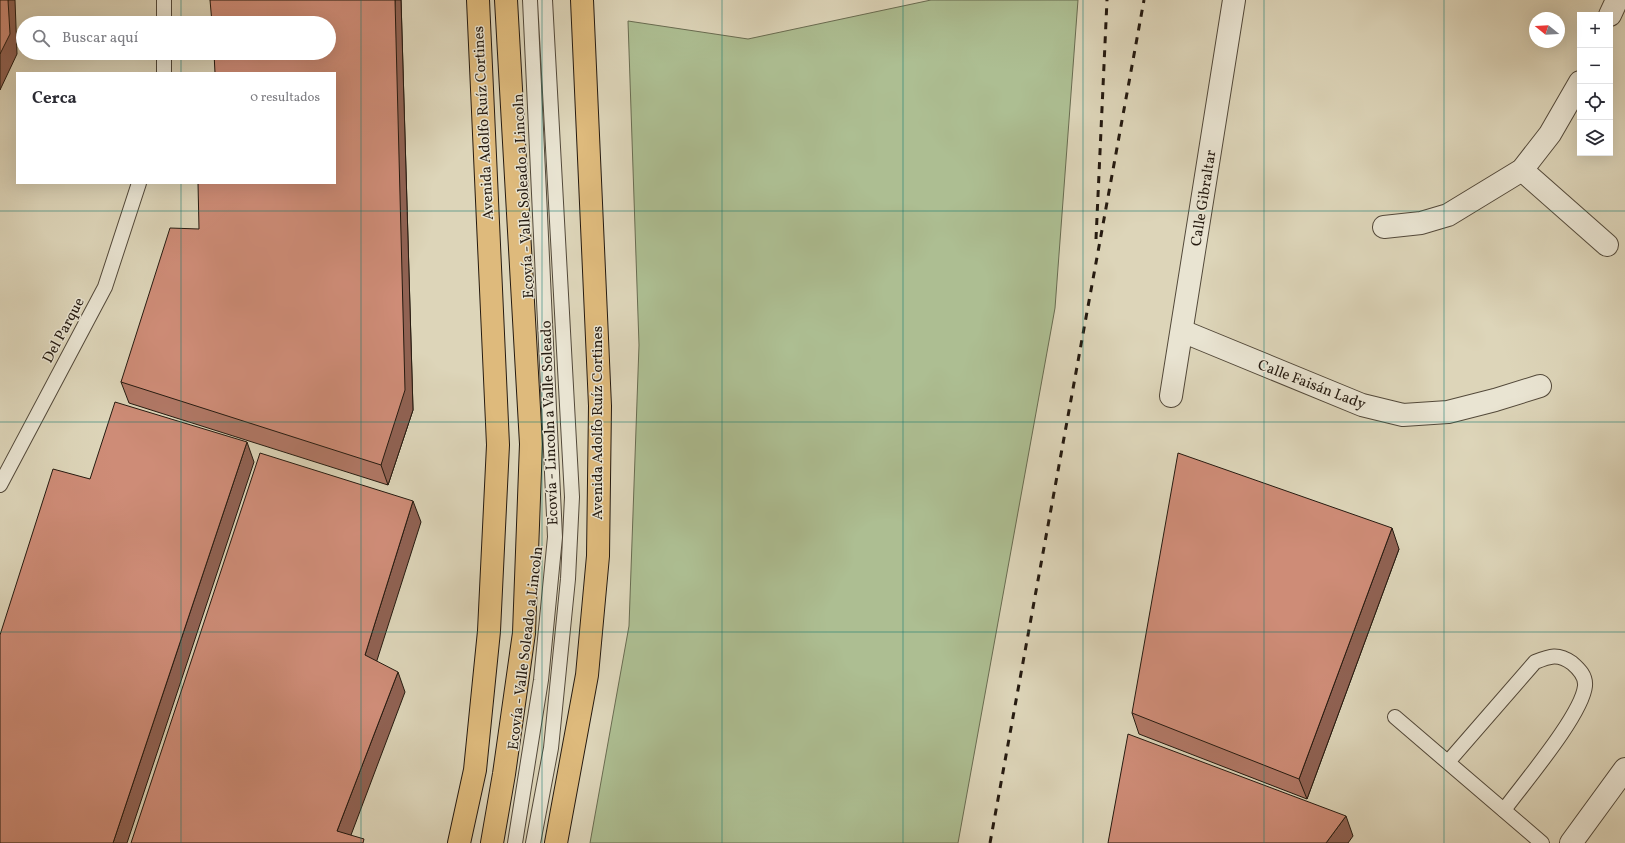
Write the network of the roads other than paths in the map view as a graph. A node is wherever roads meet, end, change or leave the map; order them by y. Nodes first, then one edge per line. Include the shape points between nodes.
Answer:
1 (164, 0) edge
2 (478, 0) edge
3 (506, 0) edge
4 (530, 0) edge
5 (545, 0) edge
6 (582, 0) edge
7 (1234, 0) edge
8 (1617, 0) edge
9 (1611, 12) edge
10 (164, 16) edge
11 (164, 60) edge
12 (164, 72) edge
13 (1579, 84) edge
14 (1522, 170) junction
15 (139, 184) edge
16 (1384, 227) dead end
17 (1607, 245) dead end
18 (1182, 332) junction
19 (1540, 386) dead end
20 (1171, 396) dead end
21 (0, 485) edge
22 (1395, 717) dead end
23 (1448, 762) junction
24 (1625, 769) edge
25 (1504, 810) junction
26 (459, 843) edge
27 (492, 843) edge
28 (515, 843) edge
29 (533, 843) edge
30 (556, 843) edge
31 (1542, 843) edge
32 (1571, 843) edge

1 - 10 lane
2 - 26 main road, Avenida Adolfo Ruíz Cortines via 498,445 489,632 475,770
3 - 27 main road, Avenida Adolfo Ruíz Cortines via 531,444 524,633
4 - 28 lane, Ecovía - Valle Soleado a Lincoln via 555,537 541,680
5 - 29 lane, Ecovía - Lincoln a Valle Soleado via 572,497 568,579 551,748
6 - 30 main road, Avenida Adolfo Ruíz Cortines via 600,406 598,556 587,675
7 - 18 street, Calle Gibraltar
8 - 9 street
11 - 12 lane
13 - 14 street via 1550,134
14 - 16 street via 1448,214 1421,223
14 - 17 street
15 - 21 lane, Del Parque via 105,287
18 - 19 street, Calle Faisán Lady via 1362,405 1403,415 1448,412
18 - 20 street, Calle Gibraltar
22 - 23 lane
23 - 25 lane
23 - 25 lane via 1535,662 1552,655 1566,659 1581,670 1585,685 1579,704 1563,731
24 - 32 street
25 - 31 lane

